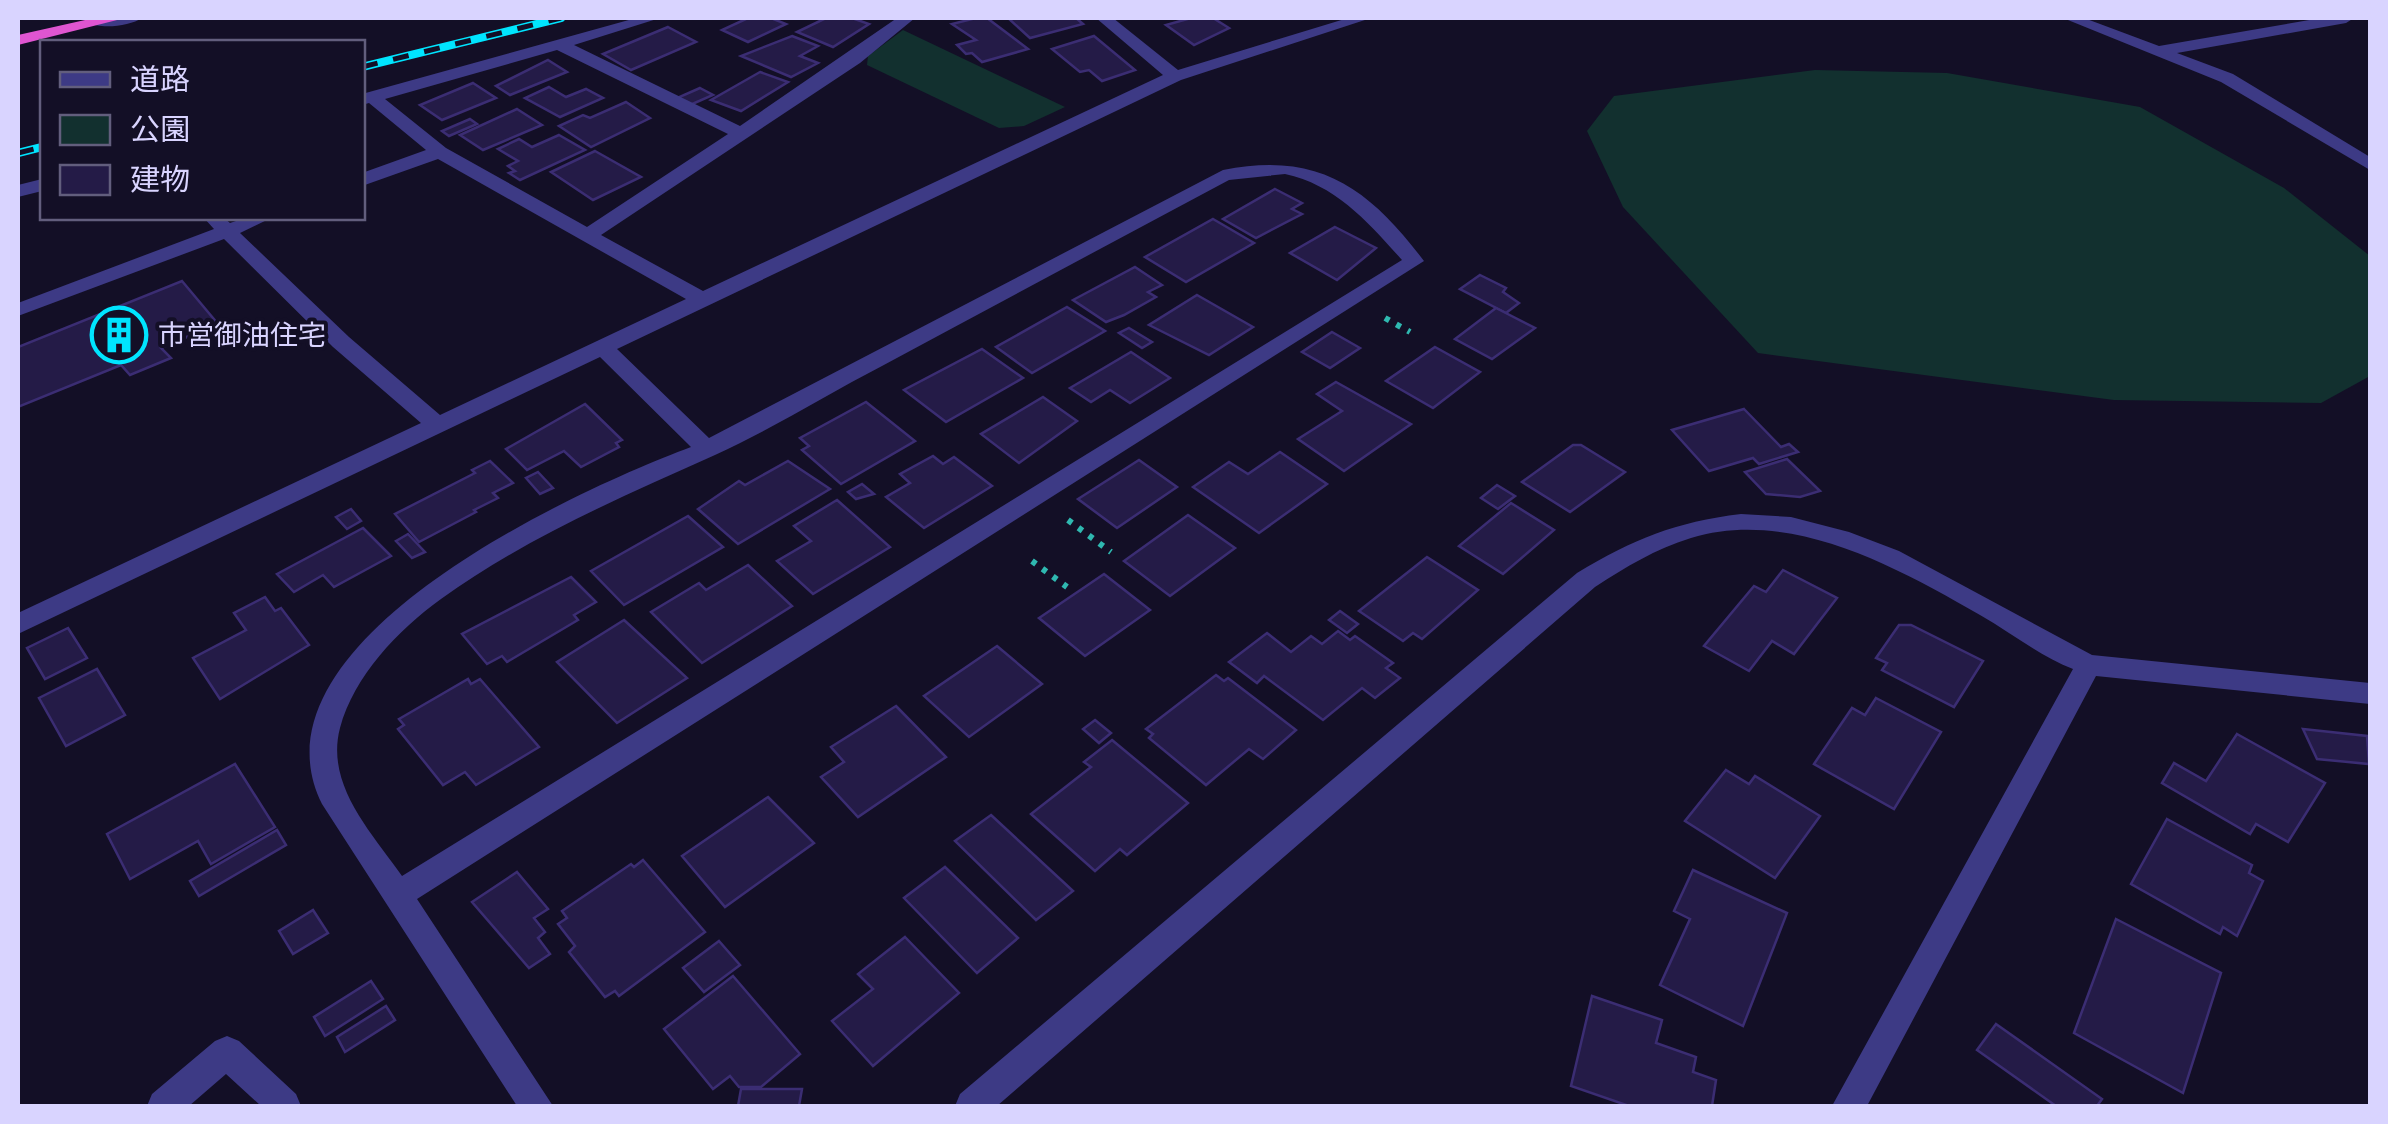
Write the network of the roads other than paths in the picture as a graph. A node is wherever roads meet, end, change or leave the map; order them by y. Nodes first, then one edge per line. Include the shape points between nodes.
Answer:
1 (49, 18) edge
2 (116, 18) edge
3 (134, 18) edge
4 (652, 18) edge
5 (907, 18) edge
6 (1104, 18) edge
7 (1364, 18) edge
8 (2071, 18) edge
9 (2346, 18) edge
10 (96, 22) junction
11 (18, 24) edge
12 (18, 40) edge
13 (558, 44) junction
14 (2161, 50) junction
15 (1176, 76) junction
16 (367, 98) edge
17 (742, 134) junction
18 (439, 152) junction
19 (2370, 165) edge
20 (365, 179) edge
21 (248, 220) edge
22 (220, 224) edge
23 (589, 234) junction
24 (704, 301) junction
25 (18, 310) edge
26 (600, 345) junction
27 (435, 424) junction
28 (707, 448) junction
29 (18, 624) edge
30 (2090, 665) junction
31 (2370, 694) edge
32 (399, 894) junction
33 (164, 1106) edge
34 (284, 1106) edge
35 (536, 1106) edge
36 (972, 1106) edge
37 (1849, 1106) edge

1 - 11 highway
2 - 10 highway
3 - 10 street
4 - 13 street
5 - 17 street
6 - 15 street
7 - 15 street
8 - 14 street
9 - 14 street
10 - 12 highway
13 - 16 street
13 - 17 street
14 - 19 street via 2242,86
15 - 24 street
16 - 18 street
17 - 23 street
18 - 20 street
18 - 23 street
21 - 22 street
22 - 25 street
22 - 27 street
23 - 24 street
24 - 26 street
26 - 27 street
26 - 28 street
27 - 29 street
28 - 32 street via 655,468 450,578 389,625 361,658 322,734 321,767 332,796
28 - 32 street via 1188,192 1250,168 1292,169 1335,183 1414,260
30 - 31 street
30 - 36 street via 1939,580 1815,530 1733,521 1646,541 1586,580
30 - 37 street
32 - 35 street
33 - 34 street via 227,1052

